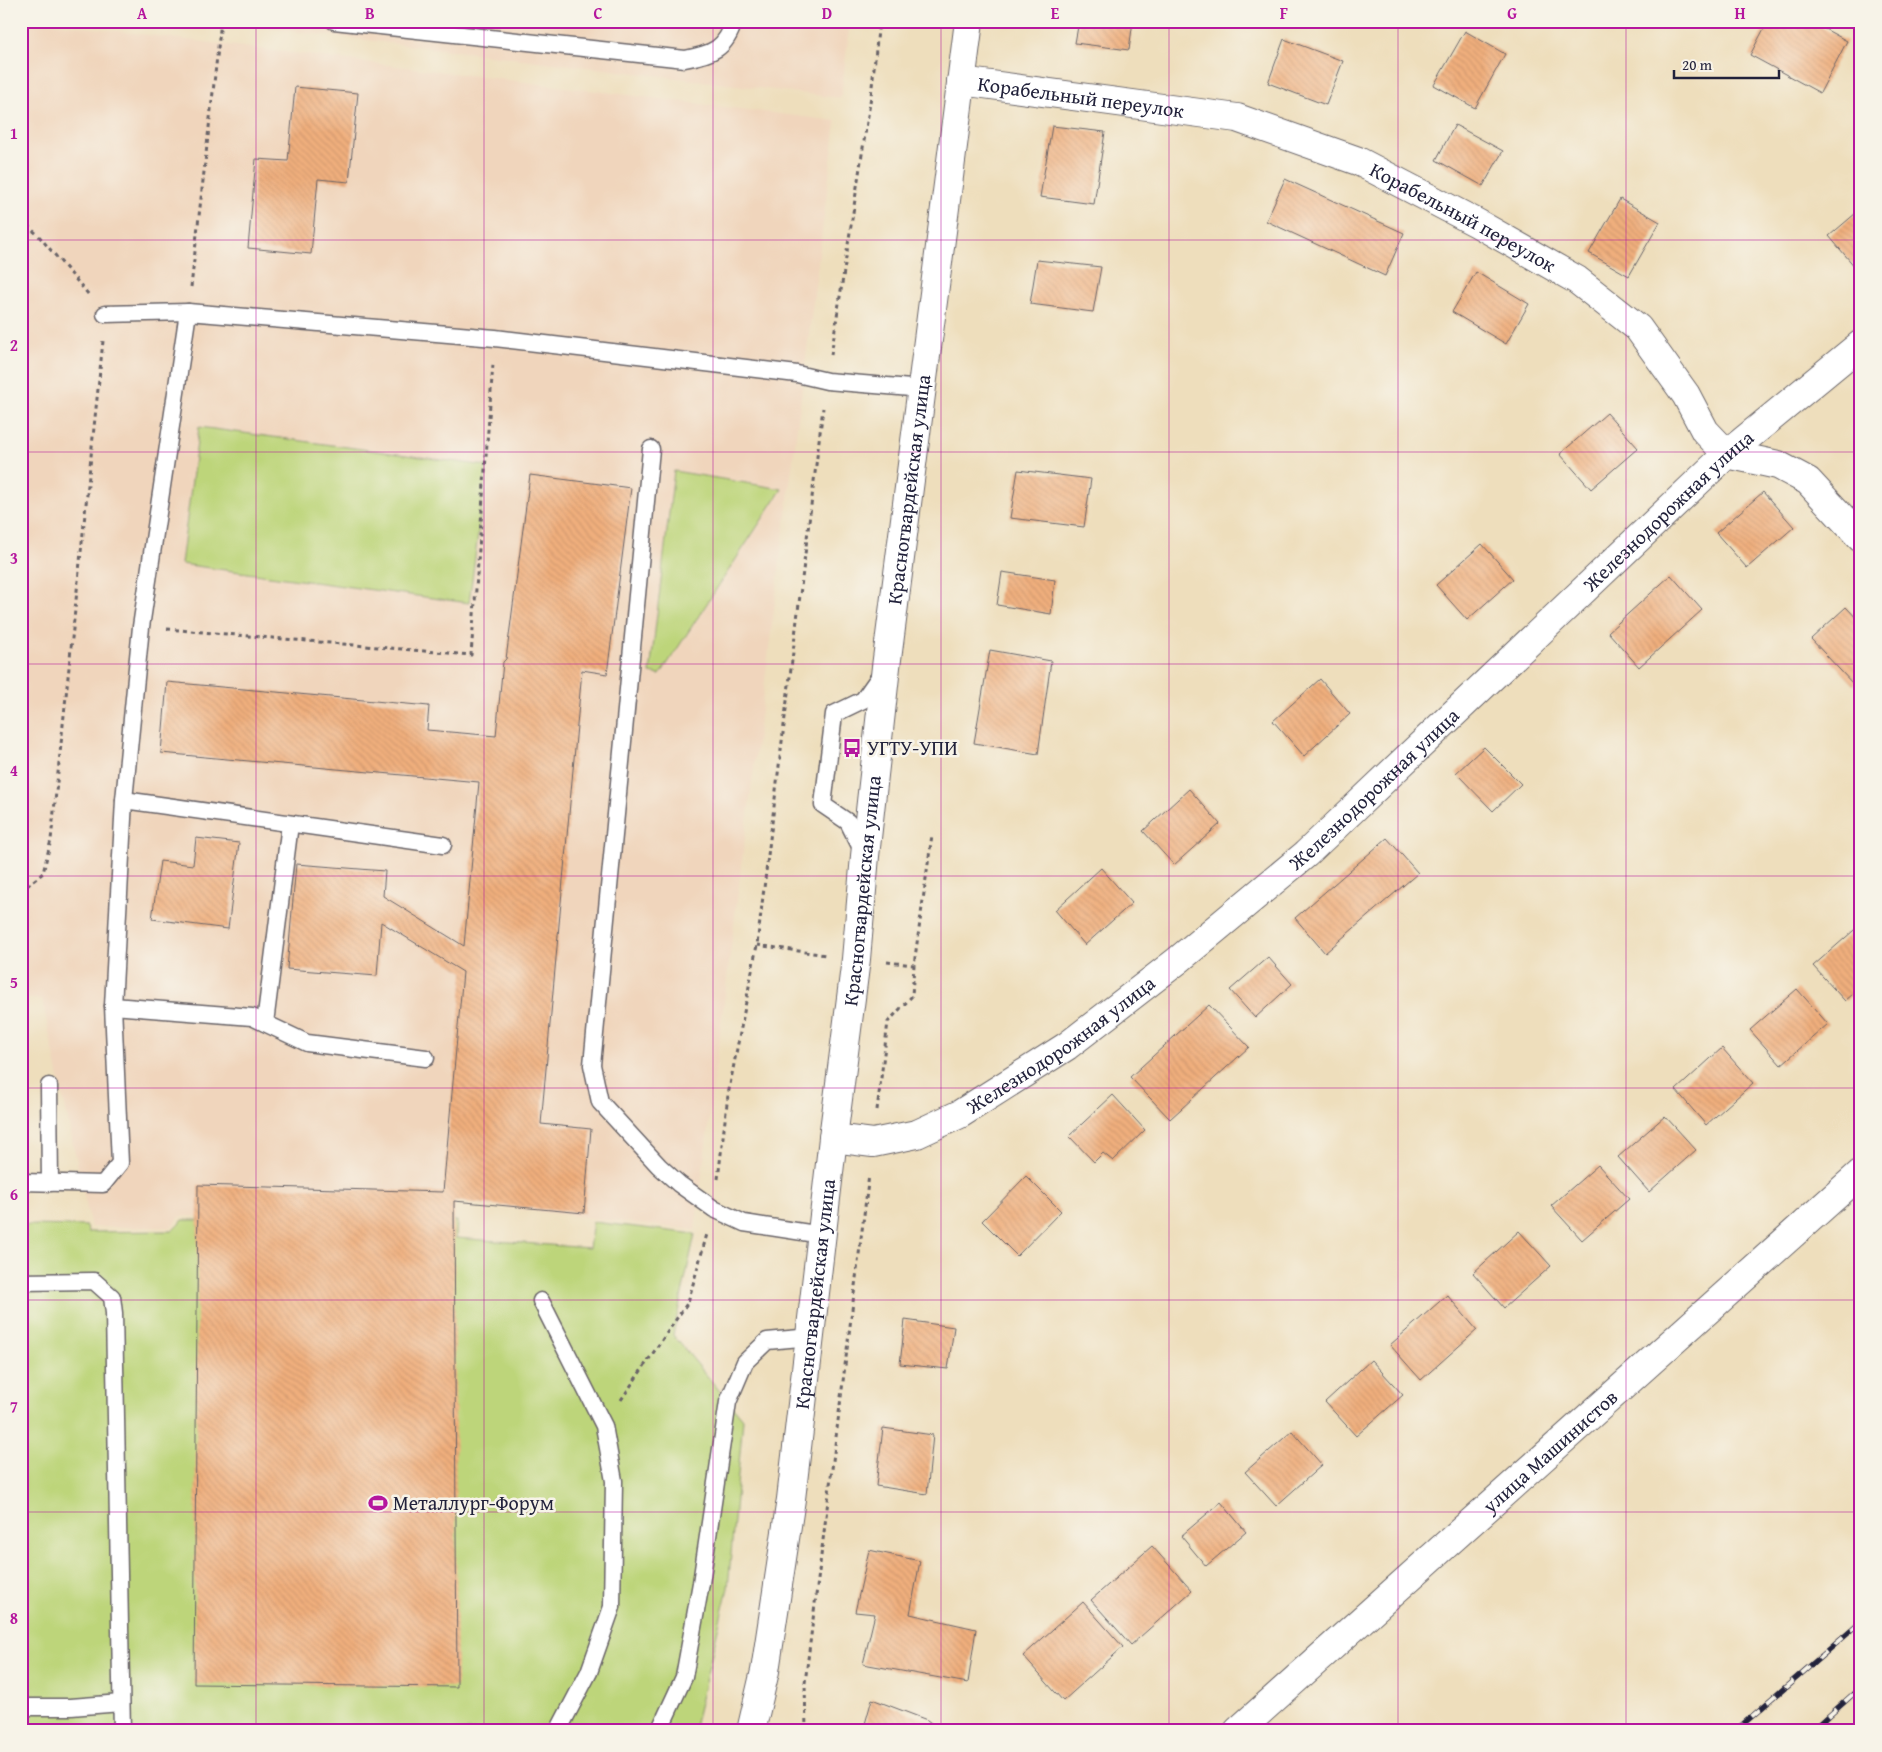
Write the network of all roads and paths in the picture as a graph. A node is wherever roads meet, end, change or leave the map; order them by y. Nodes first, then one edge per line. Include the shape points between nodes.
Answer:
1 (221, 21) edge
2 (334, 21) edge
3 (734, 21) edge
4 (880, 21) edge
5 (969, 21) edge
6 (960, 81) junction
7 (21, 220) edge
8 (188, 312) junction
9 (105, 314) junction
10 (495, 338) junction
11 (1861, 344) edge
12 (827, 381) junction
13 (923, 389) junction
14 (651, 449) dead end
15 (1727, 454) junction
16 (1861, 538) edge
17 (141, 627) junction
18 (886, 666) junction
19 (124, 800) junction
20 (290, 824) junction
21 (932, 835) dead end
22 (443, 845) dead end
23 (864, 856) junction
24 (21, 891) edge
25 (757, 945) dead end
26 (113, 1006) junction
27 (265, 1023) junction
28 (426, 1058) dead end
29 (49, 1086) dead end
30 (833, 1138) junction
31 (873, 1143) junction
32 (1861, 1173) edge
33 (21, 1182) edge
34 (50, 1182) junction
35 (822, 1235) junction
36 (21, 1282) edge
37 (541, 1301) dead end
38 (811, 1337) junction
39 (121, 1703) junction
40 (21, 1707) edge
41 (122, 1731) edge
42 (558, 1731) edge
43 (659, 1731) edge
44 (751, 1731) edge
45 (806, 1731) edge
46 (1238, 1731) edge

1 - 8 path
2 - 3 lane via 685,59 703,56 721,47
4 - 12 path
5 - 6 street, Красногвардейская улица
6 - 13 street, Красногвардейская улица
6 - 15 street, Корабельный переулок via 1237,118 1358,161 1577,280 1623,316 1638,328 1686,395 1705,431
7 - 9 path via 38,235
8 - 9 lane
8 - 10 lane
8 - 17 lane
9 - 24 path via 52,840 43,873
10 - 12 lane via 797,374
10 - 17 path via 471,655
11 - 15 street, Железнодорожная улица
12 - 13 lane
12 - 25 path
13 - 18 street, Красногвардейская улица
14 - 35 lane via 592,1066 600,1102 679,1184 714,1209 744,1223
15 - 16 street via 1778,465 1808,481
15 - 31 street, Железнодорожная улица via 1306,854 1177,961 1067,1046 960,1114 917,1134
17 - 19 lane
18 - 23 street, Красногвардейская улица
18 - 23 lane via 863,700 834,714 827,762 823,804 848,822
19 - 20 lane
19 - 26 lane
20 - 22 lane
20 - 27 lane
21 - 31 path via 912,996 888,1022
23 - 30 street, Красногвардейская улица via 856,959
26 - 27 lane via 252,1017
26 - 34 lane via 120,1163 103,1184
27 - 28 lane via 307,1043
29 - 34 lane
30 - 31 street, Железнодорожная улица
30 - 35 street, Красногвардейская улица
31 - 45 path via 805,1683
32 - 46 street, улица Машинистов
33 - 34 lane
35 - 38 street, Красногвардейская улица
36 - 39 lane via 94,1282 112,1297
37 - 42 lane via 604,1426 614,1481 612,1607 589,1672
38 - 43 lane via 767,1341 745,1362 728,1402 684,1677
38 - 44 street, Красногвардейская улица via 776,1606
39 - 40 lane
39 - 41 lane

